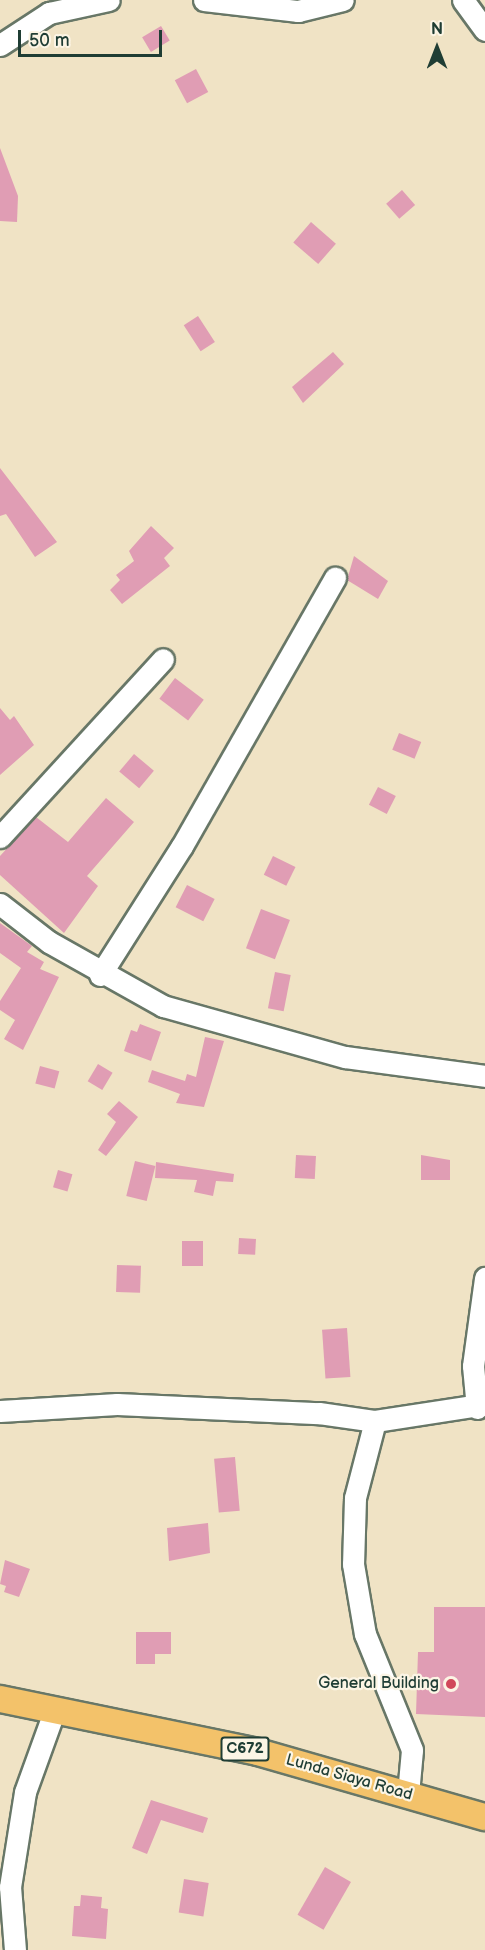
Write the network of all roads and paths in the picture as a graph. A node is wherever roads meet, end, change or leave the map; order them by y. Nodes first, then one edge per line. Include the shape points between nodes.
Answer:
1 (109, 0) edge
2 (204, 0) edge
3 (344, 0) edge
4 (463, 0) edge
5 (485, 30) edge
6 (0, 45) edge
7 (336, 578) dead end
8 (163, 659) dead end
9 (0, 837) edge
10 (0, 904) edge
11 (100, 975) junction
12 (485, 1076) edge
13 (485, 1278) edge
14 (481, 1406) edge
15 (0, 1411) edge
16 (375, 1421) junction
17 (0, 1699) edge
18 (55, 1709) junction
19 (408, 1794) junction
20 (485, 1817) edge
21 (15, 1950) edge

1 - 6 street via 49,13
2 - 3 street via 298,11
4 - 5 street
7 - 11 street via 182,846
8 - 9 street
10 - 11 street
11 - 12 street via 163,1006 249,1033 345,1057
13 - 14 street via 473,1366
14 - 16 street
15 - 16 street via 128,1404 319,1413
16 - 19 street via 355,1498 353,1564 365,1634 412,1750
17 - 18 main road, Lunda Siaya Road / C672
18 - 19 main road, Lunda Siaya Road / C672 via 258,1752
18 - 21 street via 25,1792 10,1887
19 - 20 main road, Lunda Siaya Road / C672

